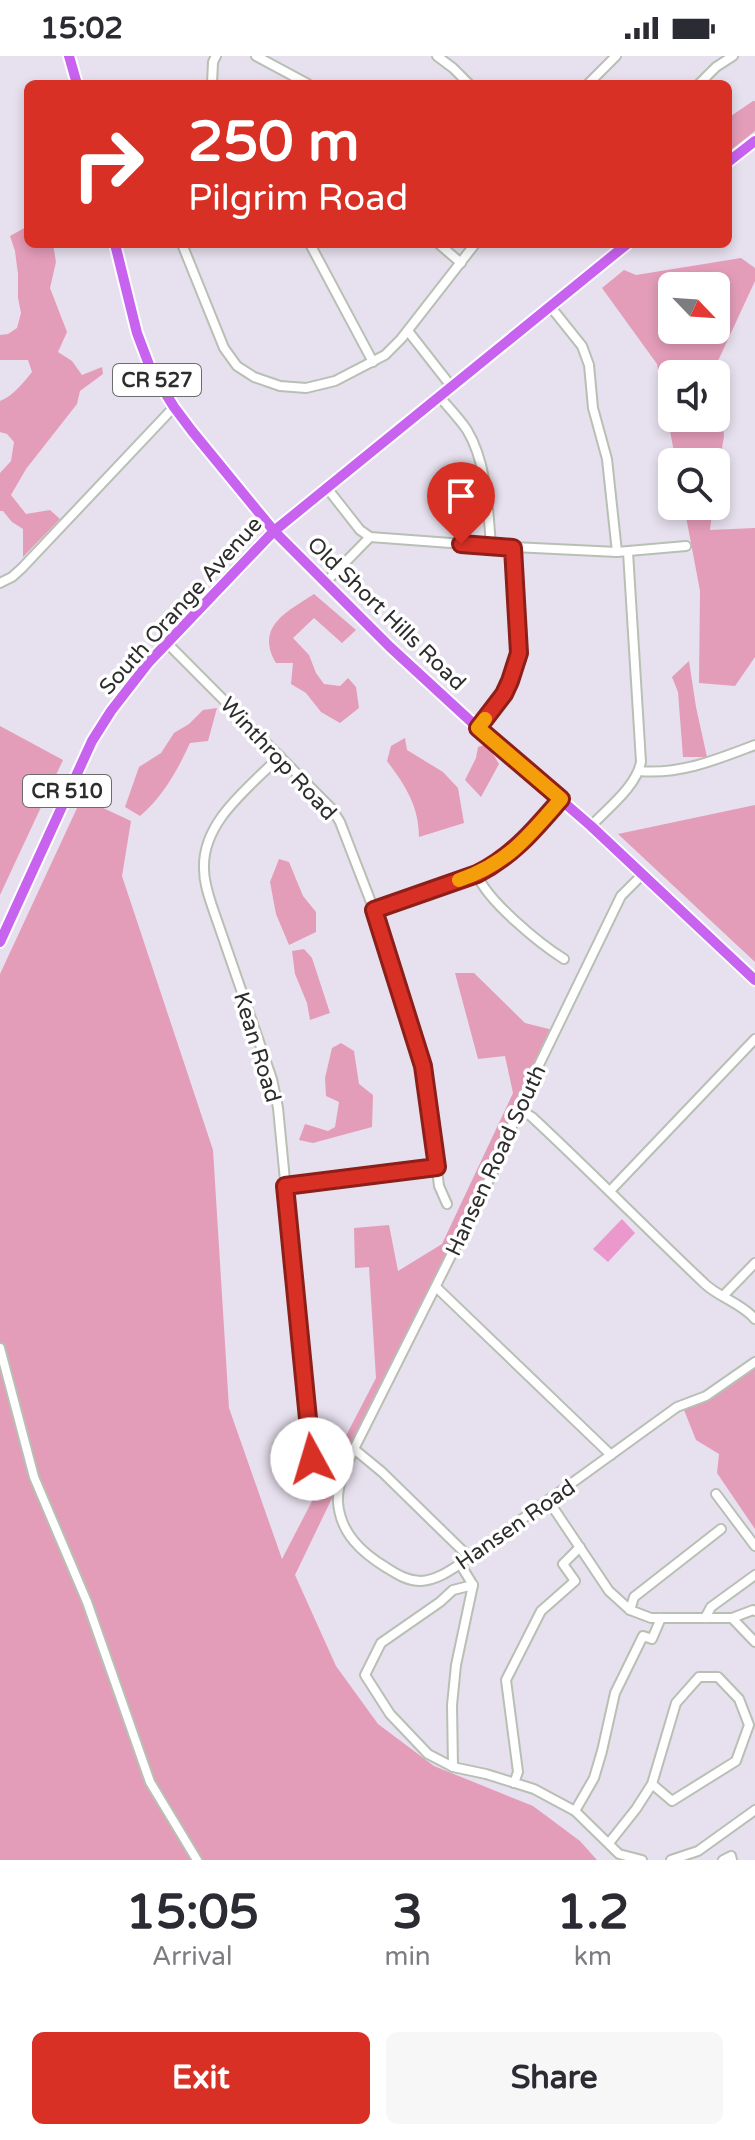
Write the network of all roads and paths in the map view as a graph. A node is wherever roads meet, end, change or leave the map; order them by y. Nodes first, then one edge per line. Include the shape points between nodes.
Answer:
1 (69, 56) edge
2 (216, 56) edge
3 (256, 56) edge
4 (437, 56) edge
5 (616, 56) edge
6 (733, 56) edge
7 (76, 80) edge
8 (212, 80) edge
9 (301, 80) edge
10 (465, 80) edge
11 (592, 80) edge
12 (703, 80) edge
13 (755, 141) edge
14 (732, 159) edge
15 (116, 248) edge
16 (184, 248) edge
17 (312, 248) edge
18 (444, 248) edge
19 (472, 248) edge
20 (622, 248) edge
21 (461, 263) junction
22 (550, 306) junction
23 (408, 331) junction
24 (373, 362) junction
25 (451, 386) junction
26 (439, 396) junction
27 (174, 407) junction
28 (327, 488) junction
29 (274, 531) junction
30 (370, 537) junction
31 (491, 546) junction
32 (686, 546) dead end
33 (513, 548) junction
34 (617, 552) junction
35 (628, 552) junction
36 (0, 583) edge
37 (325, 583) junction
38 (167, 643) junction
39 (478, 728) junction
40 (755, 745) edge
41 (280, 756) junction
42 (639, 771) junction
43 (561, 799) junction
44 (591, 826) junction
45 (477, 874) junction
46 (642, 875) junction
47 (374, 910) junction
48 (0, 942) edge
49 (564, 959) dead end
50 (755, 980) edge
51 (755, 1039) edge
52 (518, 1108) junction
53 (437, 1167) junction
54 (285, 1186) junction
55 (610, 1191) junction
56 (447, 1204) dead end
57 (755, 1263) edge
58 (436, 1287) junction
59 (723, 1296) junction
60 (755, 1319) edge
61 (0, 1348) edge
62 (755, 1362) edge
63 (354, 1449) junction
64 (611, 1455) junction
65 (315, 1465) dead end
66 (716, 1494) dead end
67 (548, 1500) junction
68 (721, 1529) dead end
69 (755, 1546) edge
70 (580, 1547) junction
71 (469, 1557) junction
72 (460, 1564) junction
73 (755, 1575) edge
74 (473, 1585) junction
75 (630, 1610) junction
76 (755, 1611) edge
77 (661, 1618) junction
78 (705, 1618) junction
79 (732, 1618) junction
80 (755, 1642) edge
81 (453, 1767) junction
82 (514, 1783) junction
83 (652, 1784) junction
84 (755, 1810) edge
85 (575, 1811) junction
86 (609, 1843) junction
87 (692, 1857) edge
88 (197, 1860) edge
89 (642, 1860) edge
90 (671, 1860) edge
91 (723, 1860) edge
92 (732, 1860) edge

1 - 7 main road
2 - 8 street
3 - 9 street
4 - 10 street
5 - 11 street
6 - 12 street
13 - 14 main road
15 - 27 main road, Old Short Hills Road / CR 527 via 137,333 151,370
16 - 24 street via 224,348 254,377 306,388
17 - 24 street
18 - 21 street
19 - 21 street
20 - 22 main road, South Orange Avenue / CR 510
21 - 23 street
22 - 25 main road, South Orange Avenue / CR 510
22 - 34 street via 582,346 589,365
23 - 24 street
23 - 25 street
25 - 26 main road, South Orange Avenue / CR 510
26 - 28 main road, South Orange Avenue / CR 510
26 - 31 street via 474,446 488,504
27 - 29 main road, Old Short Hills Road / CR 527
27 - 36 street via 22,568
28 - 29 main road, South Orange Avenue / CR 510
28 - 30 street
29 - 37 main road, Old Short Hills Road / CR 527
29 - 38 main road, South Orange Avenue / CR 510
30 - 31 street
30 - 37 street
31 - 33 street
32 - 35 street
33 - 34 street
33 - 39 street via 519,653 504,694
34 - 35 street
35 - 42 street
37 - 39 main road, Old Short Hills Road / CR 527
38 - 41 street, Winthrop Road
38 - 48 main road, South Orange Avenue / CR 510 via 92,741
39 - 43 main road, Old Short Hills Road / CR 527
40 - 42 street via 701,766
41 - 47 street, Winthrop Road via 340,822
41 - 54 street, Kean Road via 217,823 208,840 204,869 272,1079
42 - 44 street
43 - 44 main road, Old Short Hills Road / CR 527
43 - 45 street via 520,846
44 - 46 main road, Old Short Hills Road / CR 527
45 - 47 street
45 - 49 street via 486,891
46 - 50 main road, Old Short Hills Road / CR 527
46 - 52 street, Hansen Road South via 621,896
47 - 53 street, Winthrop Road via 426,1078
51 - 55 street
52 - 55 street
52 - 58 street, Hansen Road South via 504,1150
53 - 54 street
53 - 56 street, Winthrop Road
54 - 65 street, Kean Road
55 - 59 street
57 - 59 street
58 - 63 street, Hansen Road South
58 - 64 street
59 - 60 street
61 - 88 street via 34,1477 87,1602 150,1782
62 - 64 street, Hansen Road via 706,1396 677,1407
63 - 71 street
63 - 72 street, Hansen Road via 338,1504 361,1550 410,1580 431,1579
64 - 67 street, Hansen Road
66 - 69 street
67 - 70 street
67 - 71 street, Hansen Road
68 - 75 street via 634,1597
70 - 75 street via 609,1591
70 - 82 street via 563,1564 575,1581 541,1611 506,1680 518,1772
71 - 72 street, Hansen Road
72 - 74 street
73 - 78 street via 711,1607
74 - 81 street via 456,1665
74 - 81 street via 453,1590 381,1643 365,1675 390,1714 428,1754
75 - 77 street
76 - 79 street
77 - 78 street
77 - 85 street via 652,1639 643,1636 638,1644 615,1693 594,1778
78 - 79 street
79 - 80 street
81 - 82 street
82 - 85 street
83 - 83 street via 676,1703 699,1677 718,1677 739,1699 749,1725 736,1761 672,1801
83 - 86 street
84 - 87 street
85 - 86 street
86 - 89 street via 619,1854
87 - 90 street
91 - 92 street

